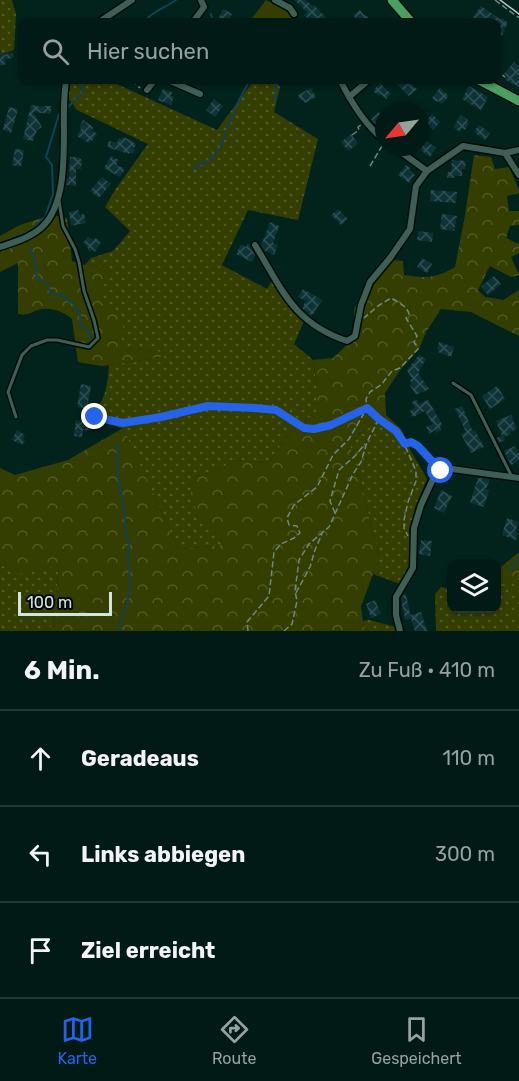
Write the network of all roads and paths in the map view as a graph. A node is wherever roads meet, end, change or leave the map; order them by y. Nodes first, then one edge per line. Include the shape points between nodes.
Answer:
1 (132, 0) edge
2 (201, 0) edge
3 (275, 0) edge
4 (392, 0) edge
5 (495, 0) edge
6 (294, 14) dead end
7 (105, 18) edge
8 (196, 18) edge
9 (408, 18) edge
10 (519, 18) edge
11 (501, 74) edge
12 (505, 77) dead end
13 (66, 84) edge
14 (136, 84) edge
15 (152, 84) edge
16 (177, 84) edge
17 (342, 84) edge
18 (364, 84) edge
19 (487, 84) edge
20 (147, 90) joint
21 (200, 94) dead end
22 (349, 97) junction
23 (519, 101) edge
24 (366, 121) junction
25 (375, 133) edge
26 (352, 135) dead end
27 (519, 150) edge
28 (505, 153) junction
29 (376, 156) edge
30 (406, 156) edge
31 (370, 166) dead end
32 (427, 171) junction
33 (519, 176) edge
34 (58, 199) junction
35 (255, 245) dead end
36 (0, 247) edge
37 (357, 325) junction
38 (453, 383) dead end
39 (367, 408) junction
40 (87, 416) dead end
41 (16, 417) dead end
42 (379, 419) junction
43 (367, 442) junction
44 (405, 444) junction
45 (441, 471) junction
46 (515, 477) edge
47 (335, 514) junction
48 (322, 532) junction
49 (414, 544) junction
50 (295, 594) junction
51 (248, 631) edge
52 (284, 631) edge
53 (400, 631) edge

1 - 7 street
2 - 8 street via 204,7
3 - 6 street
4 - 9 main road
5 - 10 path
11 - 12 path
13 - 34 street
14 - 20 path
15 - 20 street
16 - 21 street
17 - 22 street
18 - 22 street
19 - 23 main road
22 - 24 street
24 - 25 street
24 - 26 path
27 - 28 street
28 - 32 street via 463,146
28 - 33 street
29 - 31 path
30 - 32 street
32 - 37 street via 416,186 410,229 370,282
34 - 36 street via 40,229
34 - 41 lane via 98,338 89,347 46,340 21,355 8,392
35 - 37 street via 290,303 316,327 347,341 355,336
37 - 39 path via 391,298 408,310 406,318 417,336 414,342 418,349 370,392
38 - 46 lane via 471,395
39 - 40 path via 314,429 304,428 276,410 255,408 208,406 123,423
39 - 42 path
39 - 51 path via 349,439 333,455 317,486 294,505 287,518 289,525 297,526 300,533 274,552 269,596 247,622
42 - 43 path
42 - 44 path via 396,431
43 - 47 path
43 - 47 path via 339,470 330,501
44 - 45 path via 418,446
44 - 49 path via 416,471 404,520 404,528
45 - 46 street
45 - 49 street via 421,505
47 - 48 path
48 - 50 path
48 - 50 path via 299,560
49 - 53 street via 413,568 396,597
50 - 52 path via 292,624

